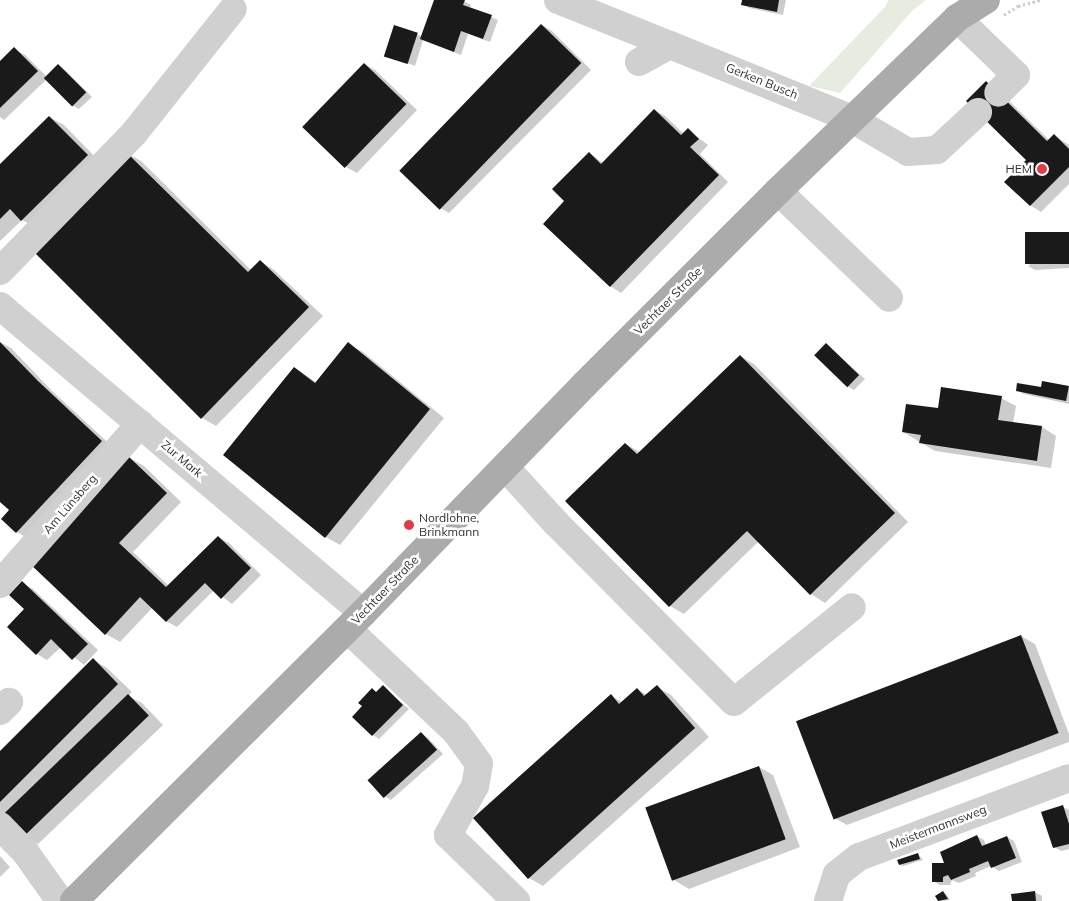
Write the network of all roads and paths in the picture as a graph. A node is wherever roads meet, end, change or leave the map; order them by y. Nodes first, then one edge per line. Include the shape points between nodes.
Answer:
1 (558, 0) edge
2 (986, 0) edge
3 (234, 9) dead end
4 (957, 18) junction
5 (670, 44) junction
6 (639, 62) dead end
7 (998, 93) dead end
8 (978, 112) dead end
9 (852, 119) junction
10 (778, 191) junction
11 (0, 271) edge
12 (889, 298) dead end
13 (0, 306) edge
14 (140, 424) junction
15 (504, 467) junction
16 (0, 584) edge
17 (852, 607) dead end
18 (363, 613) junction
19 (344, 632) junction
20 (1069, 778) edge
21 (0, 826) edge
22 (60, 901) edge
23 (74, 901) edge
24 (516, 901) edge
25 (828, 901) edge

1 - 5 street, Gerken Busch
2 - 4 main road, Vechtaer Straße
3 - 11 street via 135,132
4 - 7 street via 1016,75
4 - 9 main road, Vechtaer Straße
5 - 6 street
5 - 9 street, Gerken Busch
8 - 9 street, Gerken Busch via 937,150 908,152
9 - 10 main road, Vechtaer Straße
10 - 12 street
10 - 15 main road, Vechtaer Straße
13 - 14 street, Zur Mark
14 - 16 street, Am Lünsberg
14 - 18 street, Zur Mark
15 - 17 street via 734,702
15 - 18 main road, Vechtaer Straße
18 - 19 main road, Vechtaer Straße
19 - 23 main road, Vechtaer Straße
19 - 24 street via 356,637 456,732 479,764 475,786 448,835
20 - 25 street, Meistermannsweg via 859,857 837,874
21 - 22 street via 26,853

